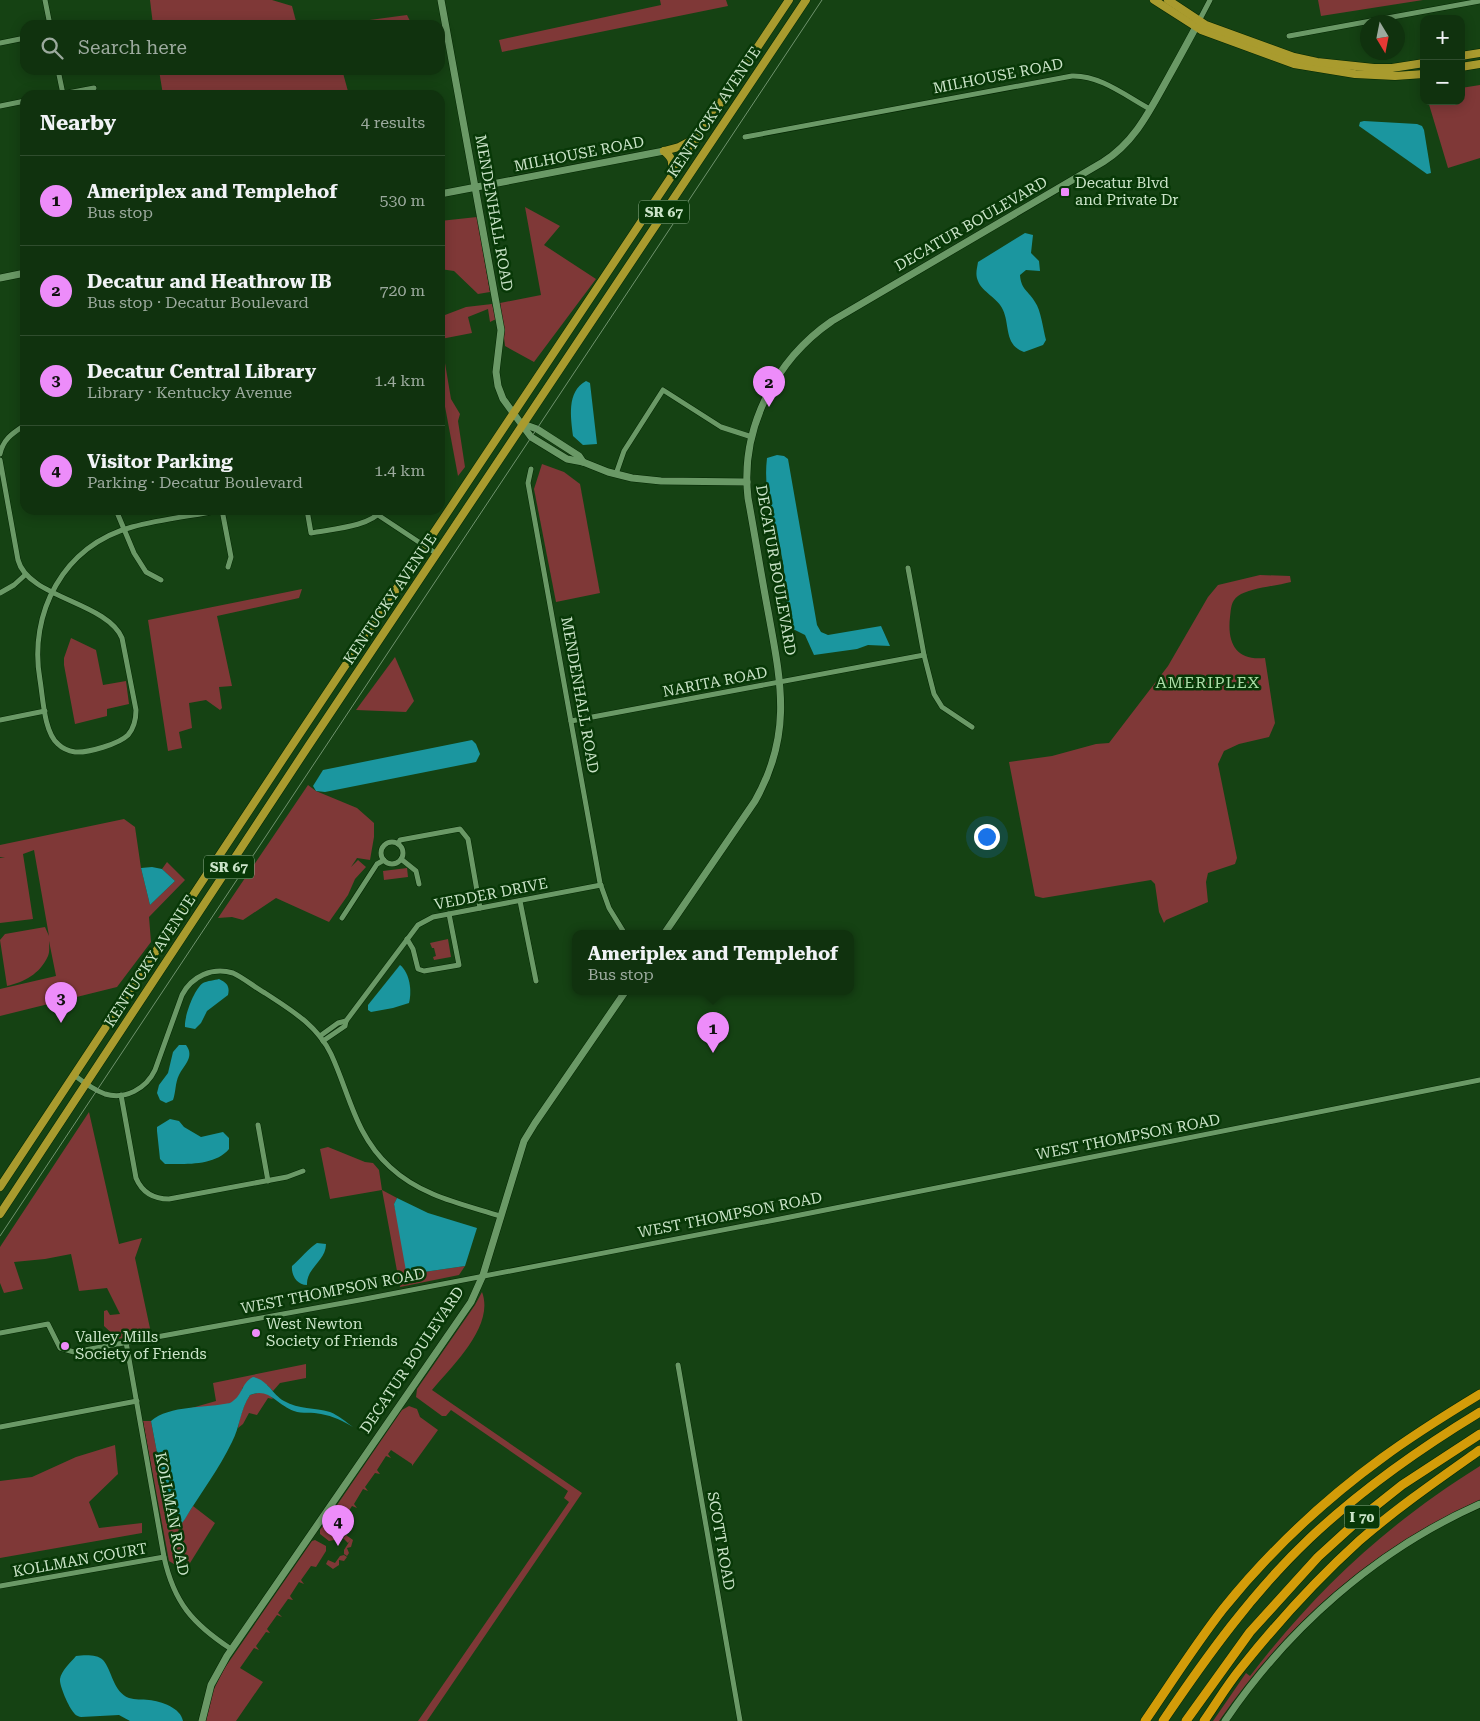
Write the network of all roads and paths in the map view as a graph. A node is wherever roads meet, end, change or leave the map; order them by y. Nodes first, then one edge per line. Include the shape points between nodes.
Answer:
1 (45, 0) edge
2 (442, 0) edge
3 (789, 0) edge
4 (806, 0) edge
5 (1154, 0) edge
6 (1168, 0) edge
7 (1210, 0) edge
8 (1480, 1) edge
9 (49, 20) edge
10 (1197, 24) junction
11 (1289, 36) dead end
12 (20, 39) edge
13 (0, 43) edge
14 (1480, 53) edge
15 (1465, 55) edge
16 (1420, 64) edge
17 (1480, 64) edge
18 (1465, 66) edge
19 (1420, 74) edge
20 (58, 75) edge
21 (94, 88) dead end
22 (60, 90) edge
23 (83, 90) edge
24 (20, 102) edge
25 (0, 106) edge
26 (1150, 109) junction
27 (696, 137) junction
28 (745, 137) dead end
29 (664, 151) junction
30 (671, 176) junction
31 (476, 187) junction
32 (445, 193) edge
33 (20, 274) edge
34 (0, 278) edge
35 (513, 413) junction
36 (523, 424) junction
37 (20, 428) edge
38 (752, 437) junction
39 (0, 454) edge
40 (0, 460) edge
41 (531, 470) dead end
42 (616, 474) junction
43 (747, 482) junction
44 (118, 515) edge
45 (196, 515) edge
46 (223, 515) edge
47 (308, 515) edge
48 (376, 515) edge
49 (384, 515) edge
50 (123, 530) junction
51 (425, 546) junction
52 (436, 554) junction
53 (228, 567) dead end
54 (908, 568) dead end
55 (25, 575) junction
56 (161, 580) dead end
57 (52, 591) junction
58 (0, 593) edge
59 (924, 655) junction
60 (780, 682) junction
61 (45, 711) junction
62 (0, 720) edge
63 (571, 721) junction
64 (972, 727) dead end
65 (398, 844) junction
66 (401, 859) junction
67 (384, 860) junction
68 (419, 884) dead end
69 (601, 885) junction
70 (520, 900) junction
71 (480, 908) junction
72 (448, 914) junction
73 (342, 918) dead end
74 (622, 930) edge
75 (667, 930) edge
76 (407, 939) junction
77 (536, 982) dead end
78 (623, 995) edge
79 (321, 1039) junction
80 (74, 1075) junction
81 (1480, 1080) edge
82 (86, 1083) junction
83 (121, 1095) junction
84 (258, 1125) dead end
85 (303, 1171) dead end
86 (268, 1180) junction
87 (0, 1187) edge
88 (0, 1214) edge
89 (500, 1216) junction
90 (483, 1275) junction
91 (0, 1333) edge
92 (126, 1342) junction
93 (678, 1365) dead end
94 (1480, 1394) edge
95 (137, 1401) junction
96 (1480, 1412) edge
97 (0, 1427) edge
98 (1480, 1434) edge
99 (1480, 1450) edge
100 (1480, 1457) edge
101 (1427, 1489) junction
102 (1480, 1504) edge
103 (164, 1557) junction
104 (0, 1586) edge
105 (231, 1650) junction
106 (202, 1721) edge
107 (740, 1721) edge
108 (1145, 1721) edge
109 (1163, 1721) edge
110 (1186, 1721) edge
111 (1204, 1721) edge
112 (1225, 1721) edge

1 - 9 street
2 - 31 street, MENDENHALL ROAD
3 - 27 main road, KENTUCKY AVENUE / SR 67
4 - 36 main road, KENTUCKY AVENUE / SR 67
5 - 10 main road
6 - 10 main road
7 - 10 street
8 - 11 street
10 - 16 main road via 1317,62 1392,68
10 - 19 main road via 1236,44 1294,64 1376,76
10 - 26 street
12 - 13 street
14 - 15 main road
17 - 18 main road
20 - 22 street
21 - 23 street
24 - 25 street
26 - 28 street, MILHOUSE ROAD via 1095,79 1072,76
26 - 38 street, DECATUR BOULEVARD via 1128,141 1103,162 836,318 813,336 773,383 759,412
27 - 29 main road
27 - 30 main road, KENTUCKY AVENUE / SR 67
29 - 30 main road via 673,163
29 - 31 street, MILHOUSE ROAD
30 - 35 main road, KENTUCKY AVENUE / SR 67
31 - 32 street, MILHOUSE ROAD
31 - 35 street, MENDENHALL ROAD via 501,330 496,372 498,386
33 - 34 street
35 - 36 street, MENDENHALL ROAD
35 - 51 main road, KENTUCKY AVENUE / SR 67
36 - 42 street via 537,429 579,456 583,462
36 - 52 main road, KENTUCKY AVENUE / SR 67
37 - 39 street via 8,436
38 - 42 street via 721,427 663,390 624,450
38 - 43 street, DECATUR BOULEVARD
40 - 55 street via 18,562
41 - 63 street, MENDENHALL ROAD via 528,483
42 - 43 street via 654,480
43 - 60 street, DECATUR BOULEVARD
44 - 50 street
45 - 50 street
46 - 53 street via 231,558
47 - 48 street via 311,533 367,522
49 - 51 street
50 - 56 street via 146,572
50 - 57 street via 84,552
51 - 52 street
51 - 80 main road, KENTUCKY AVENUE / SR 67
52 - 82 main road, KENTUCKY AVENUE / SR 67
54 - 59 street
55 - 57 street
55 - 58 street
57 - 61 street via 41,618 37,647
57 - 61 street via 111,623 120,633 136,713 132,730 125,737 115,743 80,752 62,747 50,734
59 - 60 street, NARITA ROAD
59 - 64 street via 937,701
60 - 63 street, NARITA ROAD
60 - 75 street, DECATUR BOULEVARD via 780,733 766,779 753,804
61 - 62 street
63 - 69 street, MENDENHALL ROAD
65 - 66 street via 402,849
65 - 67 street via 388,844 383,848
65 - 71 street via 400,840 460,829 468,839
66 - 67 street via 393,864
66 - 68 street via 416,871
67 - 73 street via 377,864
69 - 70 street, VEDDER DRIVE
69 - 74 street, MENDENHALL ROAD
70 - 71 street, VEDDER DRIVE
70 - 77 street
71 - 72 street, VEDDER DRIVE
72 - 76 street, VEDDER DRIVE via 426,920
72 - 76 street via 459,965 424,971 418,969
76 - 79 street, VEDDER DRIVE via 346,1021 338,1023
78 - 89 street, DECATUR BOULEVARD via 526,1136
79 - 83 street via 299,1016 238,976 224,971 209,972 196,978 183,992 151,1077 132,1093
79 - 89 street via 333,1060 359,1126 389,1166 427,1192
80 - 82 street
80 - 87 main road, KENTUCKY AVENUE / SR 67
81 - 90 street, WEST THOMPSON ROAD
82 - 83 street via 105,1094
82 - 88 main road, KENTUCKY AVENUE / SR 67
83 - 86 street via 136,1177 143,1189 154,1197 169,1198
84 - 86 street
85 - 86 street
89 - 90 street, DECATUR BOULEVARD
90 - 92 street, WEST THOMPSON ROAD
90 - 105 street, DECATUR BOULEVARD via 468,1306
91 - 92 street, WEST THOMPSON ROAD via 48,1324 60,1348 74,1352
92 - 95 street, KOLLMAN ROAD
93 - 107 street, SCOTT ROAD
94 - 108 highway via 1383,1457 1300,1527 1223,1610
95 - 97 street
95 - 103 street, KOLLMAN ROAD
96 - 109 highway, I 70 via 1386,1474 1309,1539 1229,1628
98 - 110 highway, I 70 via 1402,1486 1323,1552 1250,1632
99 - 101 highway
100 - 101 highway
101 - 111 highway via 1361,1540 1318,1580 1240,1669
102 - 112 street via 1408,1542 1344,1589 1277,1654
103 - 104 street, KOLLMAN COURT
103 - 105 street, KOLLMAN ROAD via 170,1582 185,1610
105 - 106 street via 211,1684

